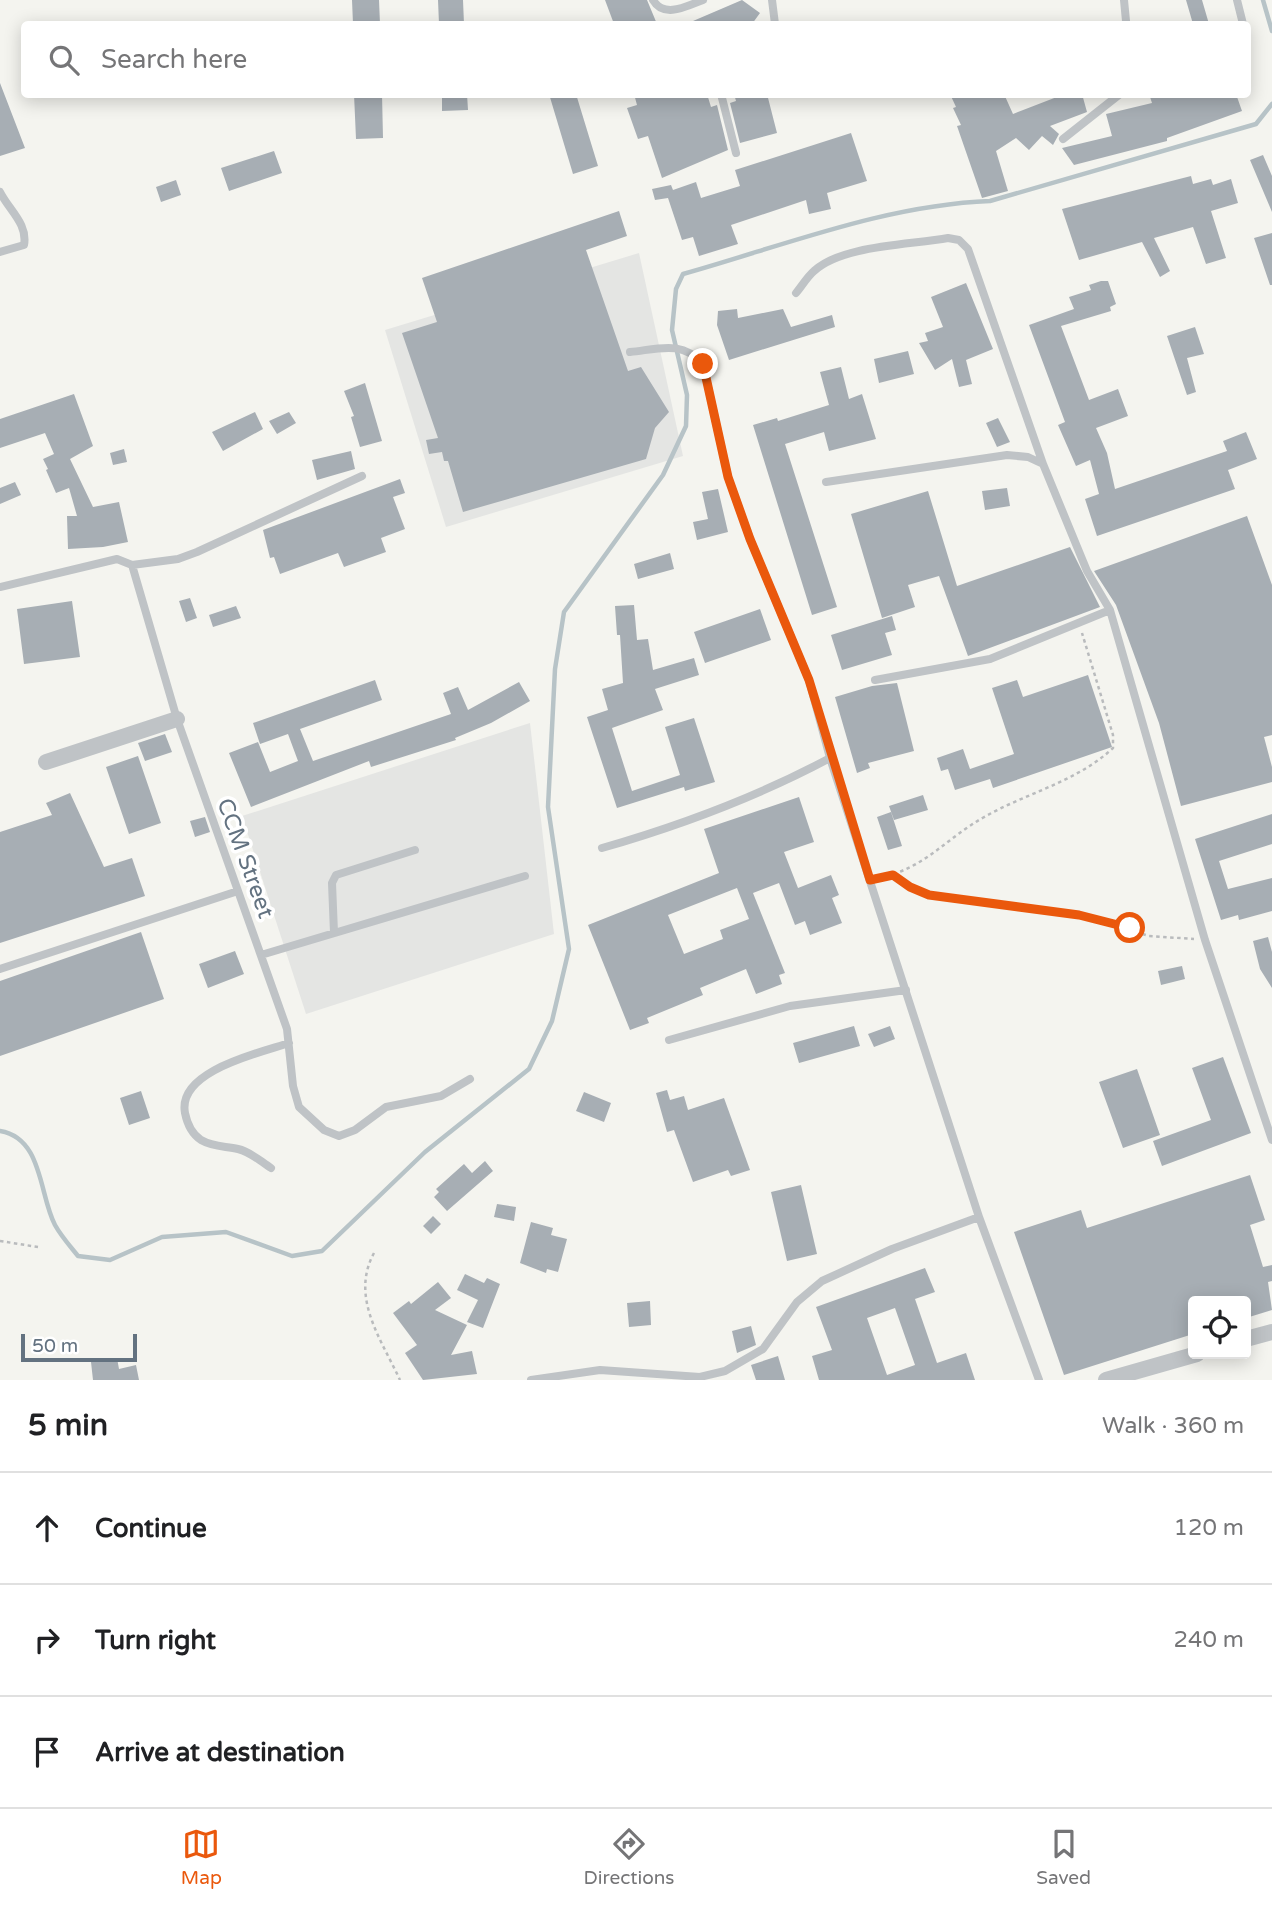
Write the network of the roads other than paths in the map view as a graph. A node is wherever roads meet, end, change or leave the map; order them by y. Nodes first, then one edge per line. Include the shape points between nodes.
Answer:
1 (653, 0) edge
2 (703, 0) edge
3 (772, 0) edge
4 (1124, 0) edge
5 (1237, 0) edge
6 (775, 21) edge
7 (1126, 21) dead end
8 (1242, 21) edge
9 (721, 98) edge
10 (1115, 98) edge
11 (1063, 139) dead end
12 (736, 153) dead end
13 (0, 192) edge
14 (0, 252) edge
15 (796, 293) dead end
16 (630, 352) dead end
17 (1043, 464) junction
18 (362, 476) dead end
19 (826, 482) dead end
20 (132, 565) junction
21 (0, 587) edge
22 (1110, 610) junction
23 (875, 680) dead end
24 (177, 719) junction
25 (830, 758) junction
26 (46, 762) dead end
27 (602, 848) dead end
28 (415, 849) dead end
29 (525, 876) dead end
30 (238, 891) junction
31 (334, 933) junction
32 (261, 955) junction
33 (0, 969) edge
34 (906, 990) junction
35 (669, 1040) dead end
36 (289, 1043) junction
37 (470, 1079) dead end
38 (1272, 1140) edge
39 (271, 1168) dead end
40 (979, 1217) junction
41 (1272, 1332) edge
42 (1251, 1338) edge
43 (1188, 1356) edge
44 (531, 1380) edge
45 (1039, 1380) edge
46 (1106, 1380) edge

1 - 2 lane via 666,11
3 - 6 lane
4 - 7 lane
5 - 8 lane
9 - 12 lane
10 - 11 lane
13 - 14 lane via 26,237 16,250
15 - 17 lane via 814,271 831,260 857,252 959,240 968,248 981,281
16 - 25 lane via 683,348 703,364 728,477 809,680
17 - 19 lane via 1007,455
17 - 22 lane via 1087,571
18 - 20 lane via 197,552
20 - 21 lane via 117,559
20 - 24 lane, CCM Street
22 - 23 lane via 990,659
22 - 38 lane via 1205,940
24 - 26 street
24 - 30 lane, CCM Street
25 - 27 lane via 708,814
25 - 34 lane
28 - 31 lane via 336,876 332,883
29 - 31 lane
30 - 32 lane, CCM Street
30 - 33 lane
31 - 32 lane
32 - 36 lane, CCM Street
34 - 35 lane via 790,1006
34 - 40 lane
36 - 37 lane, CCM Street via 299,1107 331,1134 346,1135 386,1107 441,1096
36 - 39 lane via 195,1081 184,1105 187,1123 198,1138 252,1154
40 - 44 lane via 880,1254 822,1282 797,1301 764,1349 725,1371 700,1377 600,1370
40 - 45 lane
41 - 42 street
43 - 46 street

